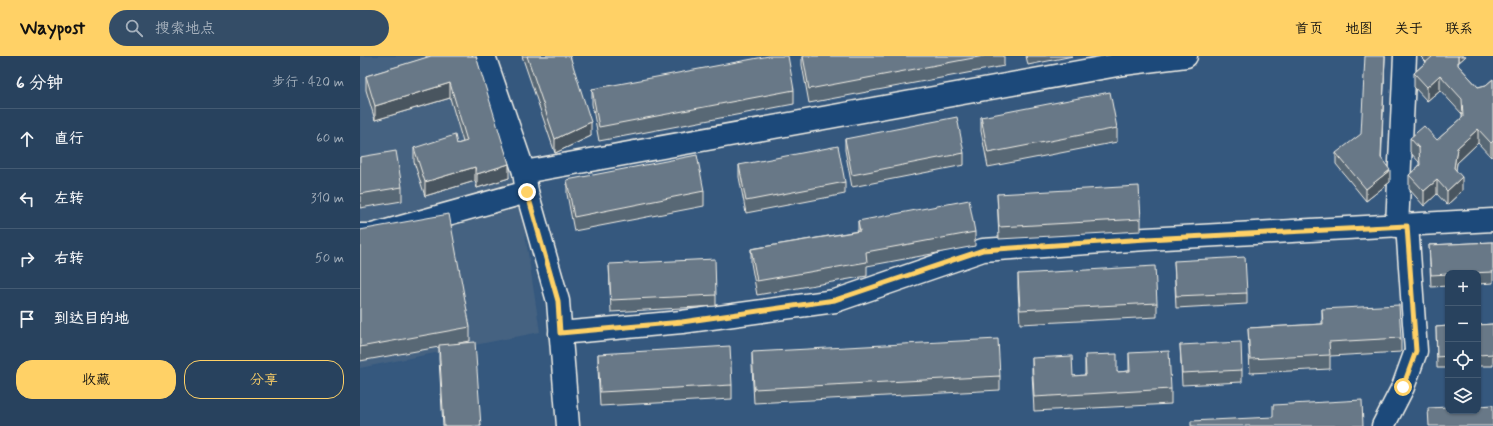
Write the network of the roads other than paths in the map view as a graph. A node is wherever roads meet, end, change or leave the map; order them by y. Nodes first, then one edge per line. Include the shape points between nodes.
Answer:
1 (484, 56) edge
2 (1186, 56) edge
3 (1405, 56) edge
4 (525, 182) junction
5 (1493, 220) edge
6 (1402, 226) junction
7 (360, 235) edge
8 (560, 333) junction
9 (568, 426) edge
10 (1383, 426) edge

1 - 4 street
2 - 4 street via 1123,64
3 - 6 street
4 - 7 street via 372,235
4 - 8 street via 558,301
5 - 6 street
6 - 8 street via 983,250 835,300 682,322
6 - 10 street via 1416,351 1403,387
8 - 9 street

